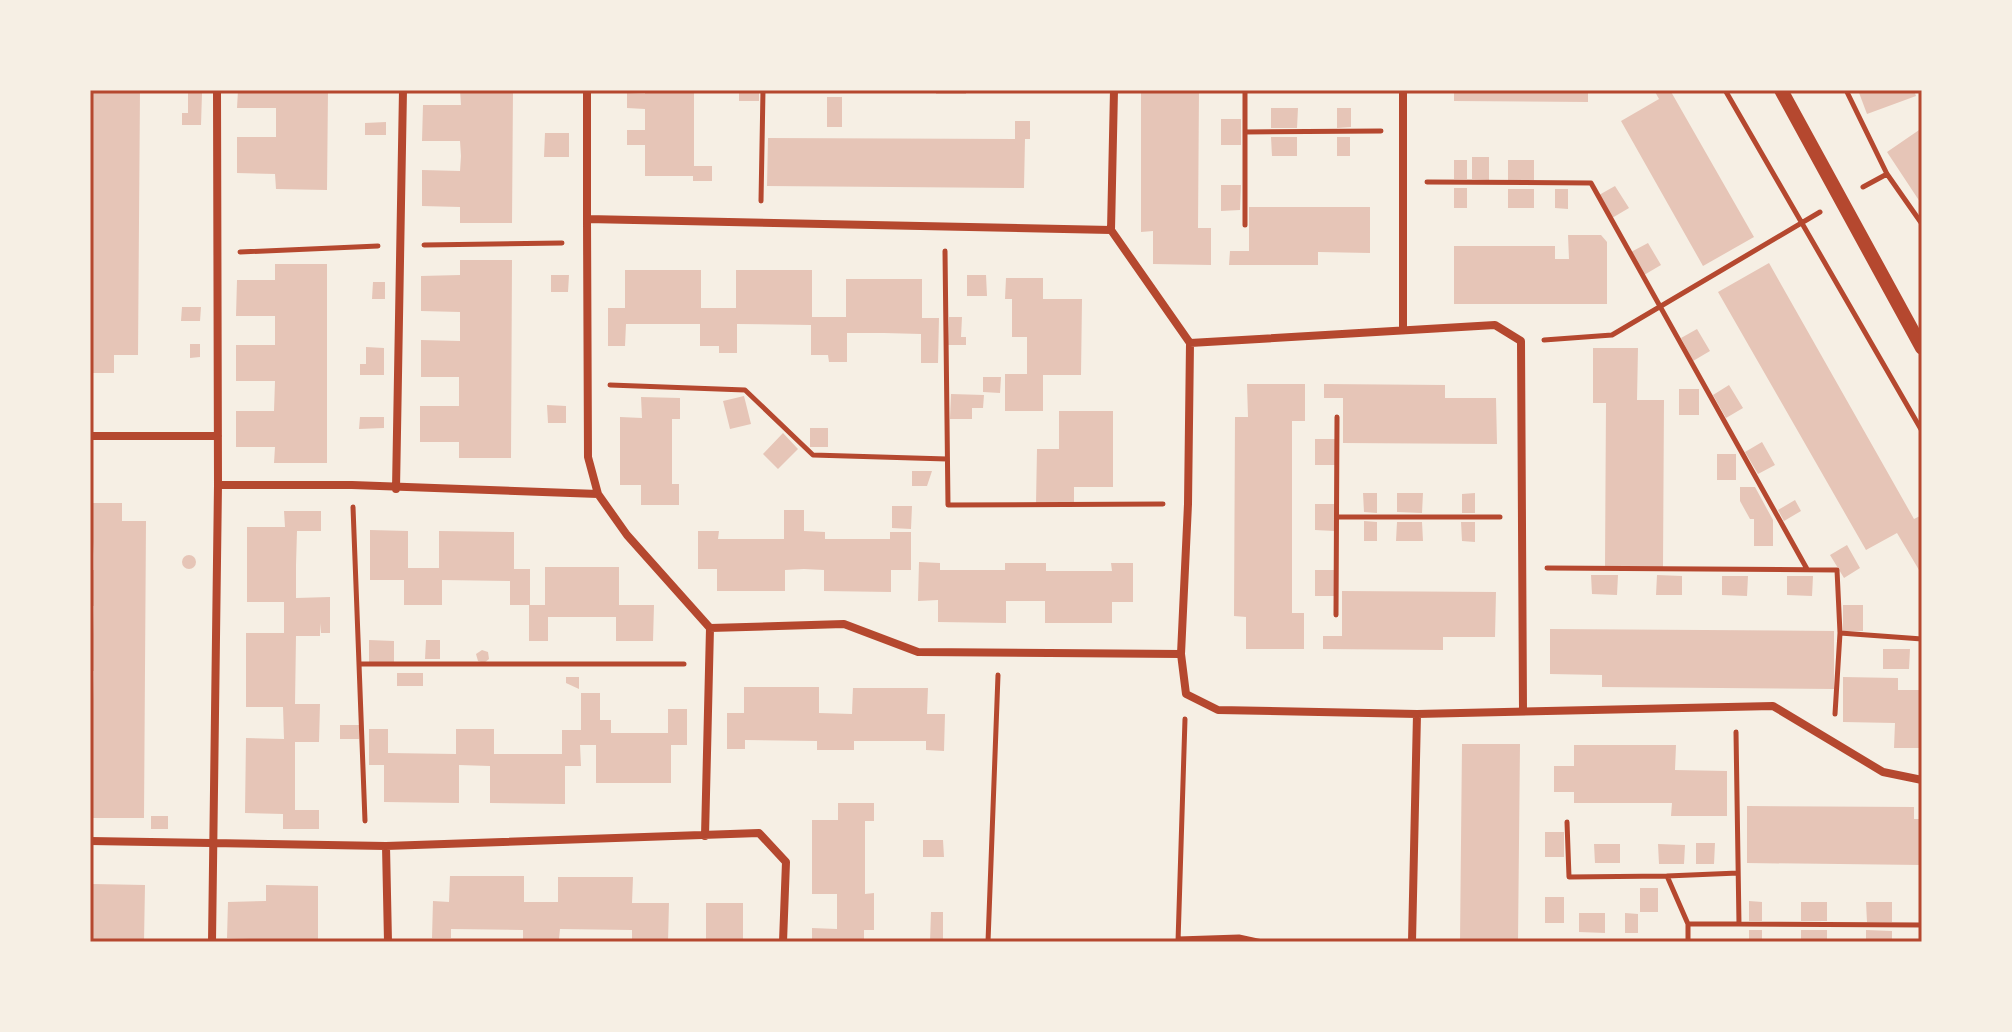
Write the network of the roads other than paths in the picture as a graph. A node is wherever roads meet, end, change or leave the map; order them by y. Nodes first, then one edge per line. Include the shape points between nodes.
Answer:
1 (217, 90) edge
2 (403, 90) edge
3 (587, 90) edge
4 (1114, 90) edge
5 (1403, 90) edge
6 (1781, 90) edge
7 (587, 219) junction
8 (1111, 230) junction
9 (1403, 329) junction
10 (1190, 343) junction
11 (1922, 348) edge
12 (90, 436) edge
13 (218, 436) junction
14 (218, 485) junction
15 (396, 489) junction
16 (598, 494) junction
17 (710, 628) junction
18 (1181, 654) junction
19 (1523, 711) junction
20 (1417, 714) junction
21 (1922, 780) edge
22 (705, 836) junction
23 (90, 841) edge
24 (213, 844) junction
25 (386, 846) junction
26 (212, 942) edge
27 (388, 942) edge
28 (783, 942) edge
29 (1412, 942) edge

1 - 13 street
2 - 15 street
3 - 7 street
4 - 8 street
5 - 9 street
6 - 11 street
7 - 8 street
7 - 16 street via 588,457
8 - 10 street
9 - 10 street
9 - 19 street via 1495,325 1521,341
10 - 18 street
12 - 13 street
13 - 14 street
14 - 15 street
14 - 24 street
15 - 16 street
16 - 17 street via 627,535
17 - 18 street via 844,624 918,652
17 - 22 street
18 - 20 street via 1186,694 1218,710
19 - 20 street
19 - 21 street via 1773,706 1883,772
20 - 29 street
22 - 25 street
22 - 28 street via 759,833 786,862
23 - 24 street
24 - 25 street
24 - 26 street
25 - 27 street

